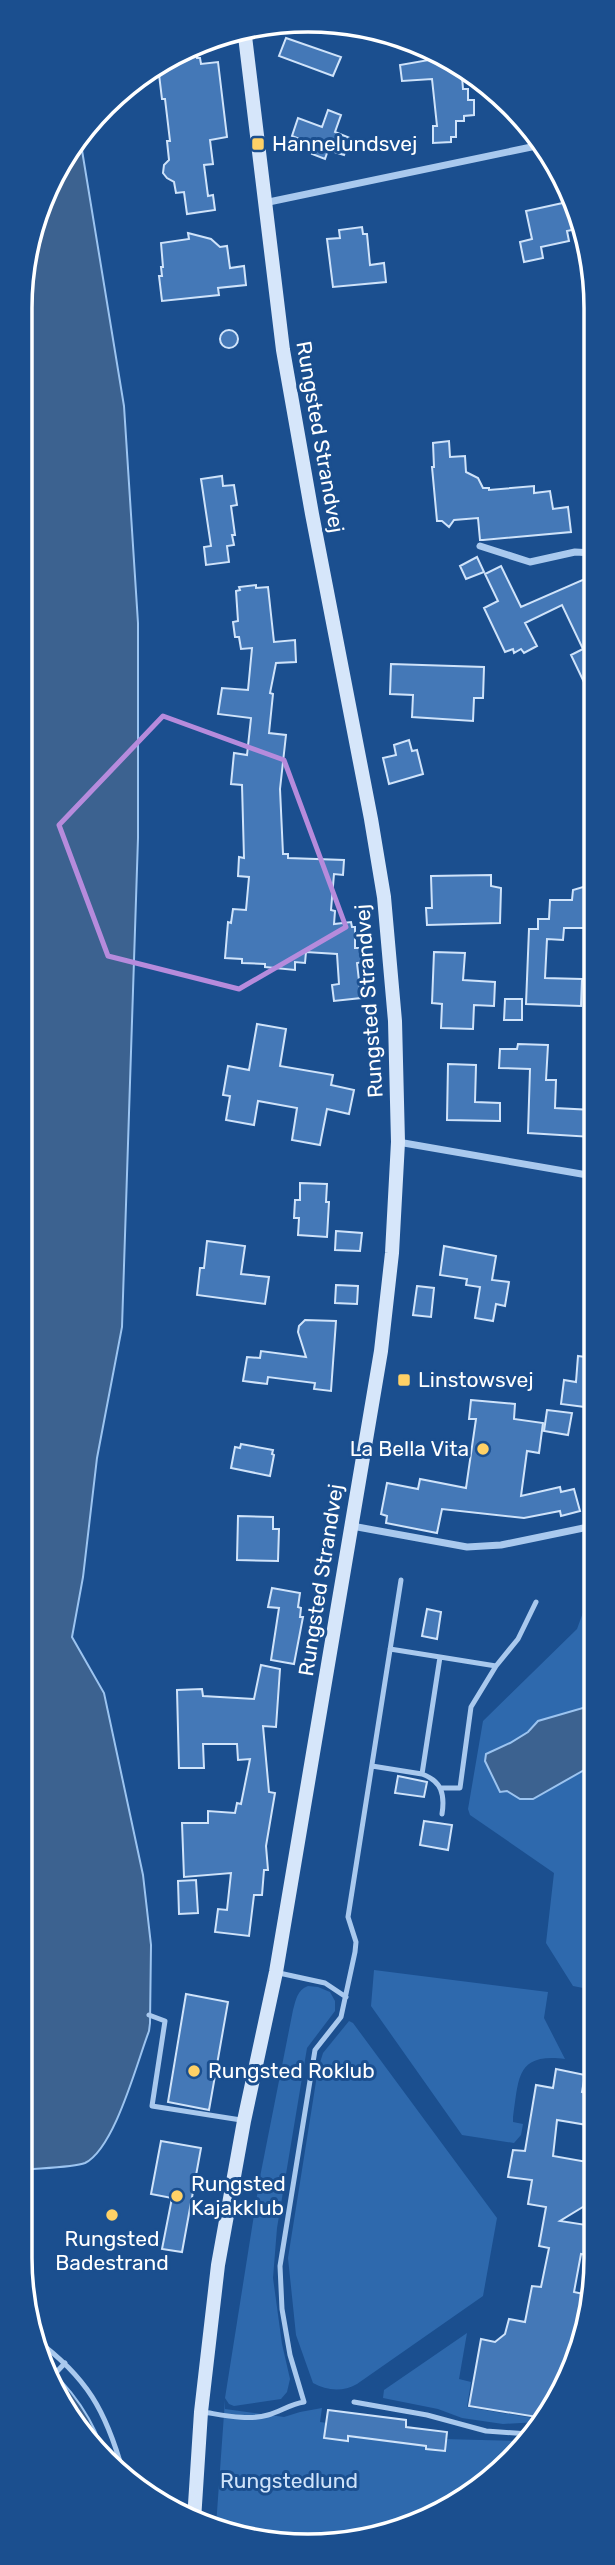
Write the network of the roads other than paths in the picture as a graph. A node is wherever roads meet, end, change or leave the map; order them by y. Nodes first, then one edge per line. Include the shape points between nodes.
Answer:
1 (245, 39) edge
2 (532, 147) edge
3 (264, 203) junction
4 (480, 546) dead end
5 (584, 552) edge
6 (398, 1142) junction
7 (584, 1174) edge
8 (351, 1526) junction
9 (584, 1528) edge
10 (401, 1580) dead end
11 (536, 1602) dead end
12 (390, 1648) junction
13 (440, 1657) junction
14 (496, 1666) junction
15 (372, 1766) junction
16 (422, 1774) junction
17 (440, 1787) junction
18 (442, 1814) dead end
19 (276, 1972) junction
20 (346, 1997) junction
21 (149, 2015) dead end
22 (244, 2120) junction
23 (47, 2348) edge
24 (65, 2362) junction
25 (57, 2372) edge
26 (354, 2402) dead end
27 (201, 2412) junction
28 (520, 2433) edge
29 (120, 2460) edge
30 (195, 2509) edge

1 - 3 main road, Rungsted Strandvej
2 - 3 street
3 - 6 main road, Rungsted Strandvej via 308,495 384,897 396,1021
4 - 5 street via 530,562
6 - 7 street
6 - 8 main road, Rungsted Strandvej via 381,1351
8 - 9 street via 467,1546 501,1545
8 - 19 main road, Rungsted Strandvej
10 - 12 lane
11 - 14 lane via 518,1639
12 - 13 lane
12 - 15 lane
13 - 14 lane
13 - 16 lane
14 - 17 lane via 471,1707 460,1788
15 - 16 lane
15 - 20 lane via 348,1917 356,1942
16 - 17 lane
17 - 18 lane
19 - 20 lane via 325,1983
19 - 22 main road, Rungsted Strandvej
20 - 27 lane via 341,2017 315,2050 280,2266 290,2355 304,2402 259,2417
21 - 22 lane via 164,2021 152,2106
22 - 27 main road, Rungsted Strandvej via 218,2264
23 - 24 lane
24 - 25 lane
24 - 29 lane via 95,2399
26 - 28 lane via 486,2431
27 - 30 main road, Rungsted Strandvej

